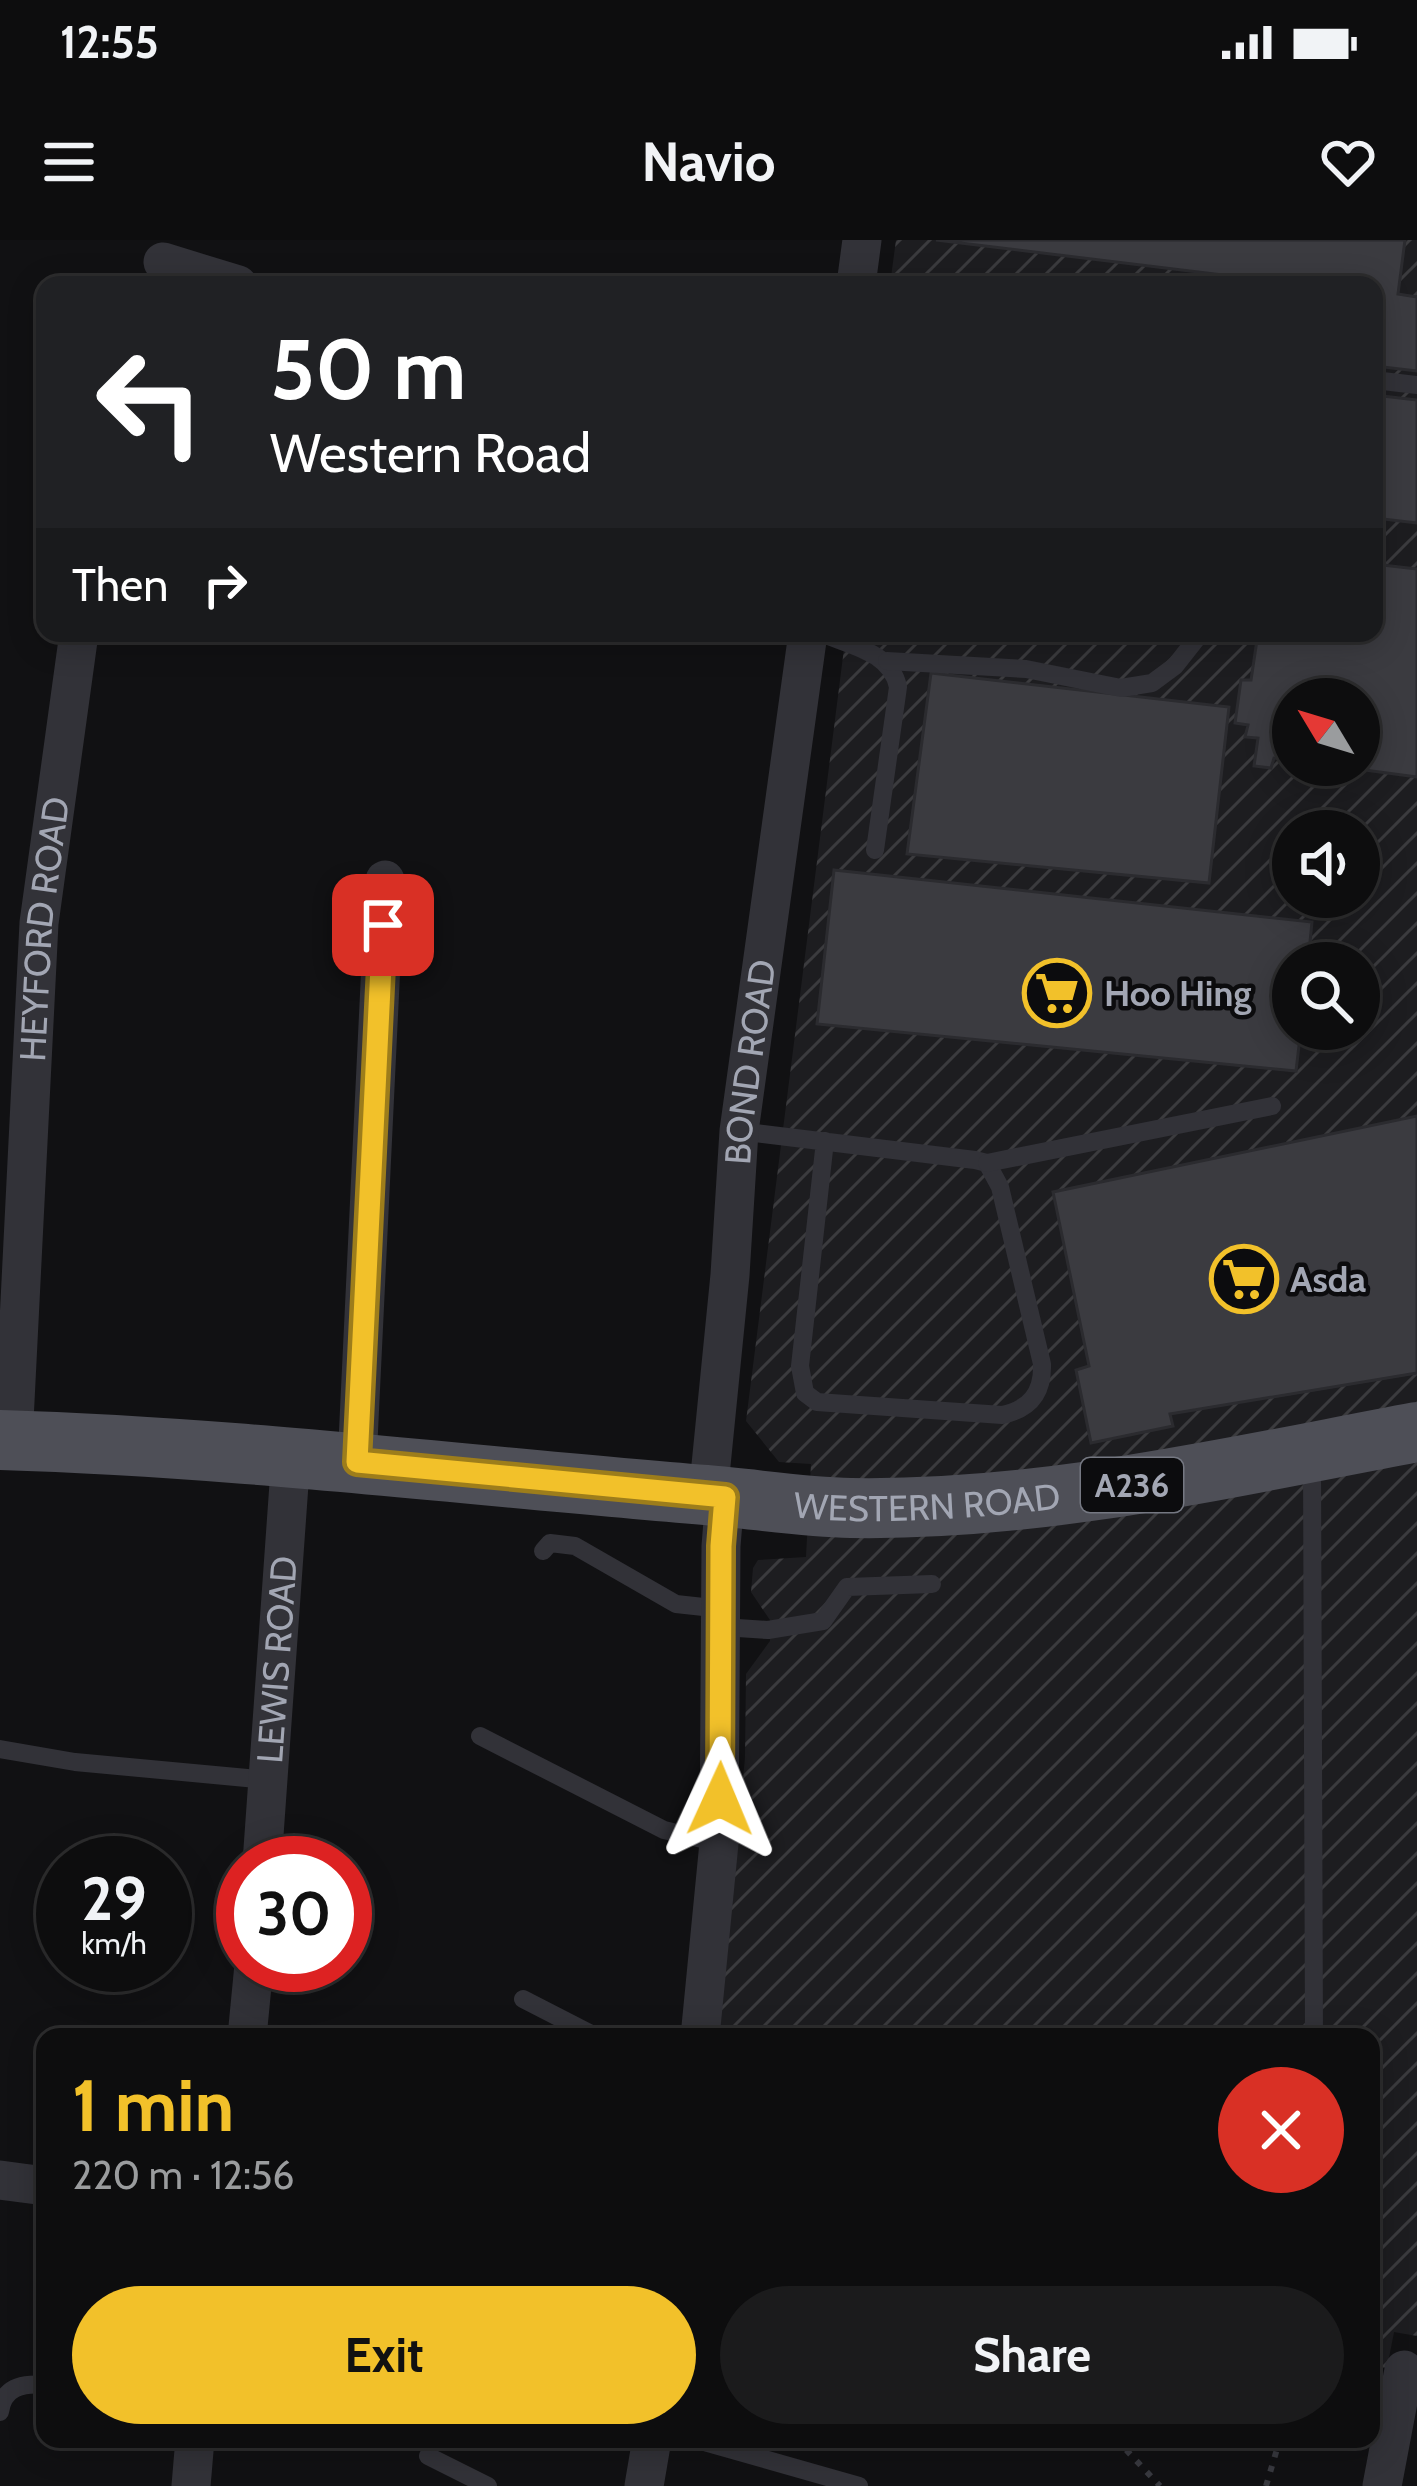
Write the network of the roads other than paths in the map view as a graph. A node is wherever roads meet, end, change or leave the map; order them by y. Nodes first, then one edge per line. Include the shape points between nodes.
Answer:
1 (862, 240) edge
2 (163, 262) dead end
3 (209, 276) edge
4 (860, 276) edge
5 (1383, 381) edge
6 (1417, 385) edge
7 (79, 642) edge
8 (807, 642) edge
9 (842, 642) edge
10 (1194, 642) edge
11 (887, 661) junction
12 (875, 850) dead end
13 (385, 880) dead end
14 (1272, 1106) dead end
15 (740, 1131) junction
16 (825, 1142) junction
17 (981, 1162) junction
18 (1417, 1432) edge
19 (6, 1440) edge
20 (1312, 1453) junction
21 (291, 1456) junction
22 (357, 1462) junction
23 (716, 1496) junction
24 (543, 1551) dead end
25 (932, 1584) dead end
26 (722, 1618) junction
27 (479, 1736) dead end
28 (0, 1749) edge
29 (268, 1780) junction
30 (264, 1836) edge
31 (719, 1843) junction
32 (251, 1992) edge
33 (523, 1999) dead end
34 (248, 2028) edge
35 (579, 2028) edge
36 (701, 2028) edge
37 (1314, 2028) edge
38 (0, 2180) edge
39 (36, 2185) edge
40 (1404, 2370) dead end
41 (36, 2384) edge
42 (0, 2413) edge
43 (194, 2448) edge
44 (650, 2448) edge
45 (726, 2448) edge
46 (428, 2456) dead end
47 (191, 2486) edge
48 (488, 2486) edge
49 (644, 2486) edge
50 (859, 2486) edge
51 (1382, 2486) edge

1 - 4 street
2 - 3 street
5 - 6 lane
7 - 19 street, HEYFORD ROAD via 39,923
8 - 15 street, BOND ROAD
9 - 11 lane
10 - 11 lane via 1152,683 1121,688 1026,669
11 - 12 lane via 898,687
13 - 22 street
14 - 17 lane
15 - 16 lane
15 - 23 street, BOND ROAD
16 - 17 lane
16 - 17 lane via 800,1366 805,1393 817,1402 1001,1415 1035,1397 1042,1364 1000,1187
18 - 20 main road, WESTERN ROAD / A236
19 - 21 main road, WESTERN ROAD / A236
20 - 23 main road, WESTERN ROAD / A236 via 1147,1484 956,1505 829,1508
20 - 37 lane
21 - 22 main road, WESTERN ROAD / A236
21 - 29 street, LEWIS ROAD
22 - 23 main road, WESTERN ROAD / A236
23 - 26 street, BOND ROAD
24 - 26 lane via 550,1543 575,1546 676,1604
25 - 26 lane via 847,1587 823,1621 768,1630
26 - 31 street, BOND ROAD
27 - 31 lane via 664,1830
28 - 29 lane
29 - 30 street, LEWIS ROAD
31 - 36 street, BOND ROAD
32 - 34 street
33 - 35 lane
38 - 39 street
40 - 51 street
41 - 42 lane via 13,2388
43 - 47 street
44 - 49 street
45 - 50 lane
46 - 48 lane

